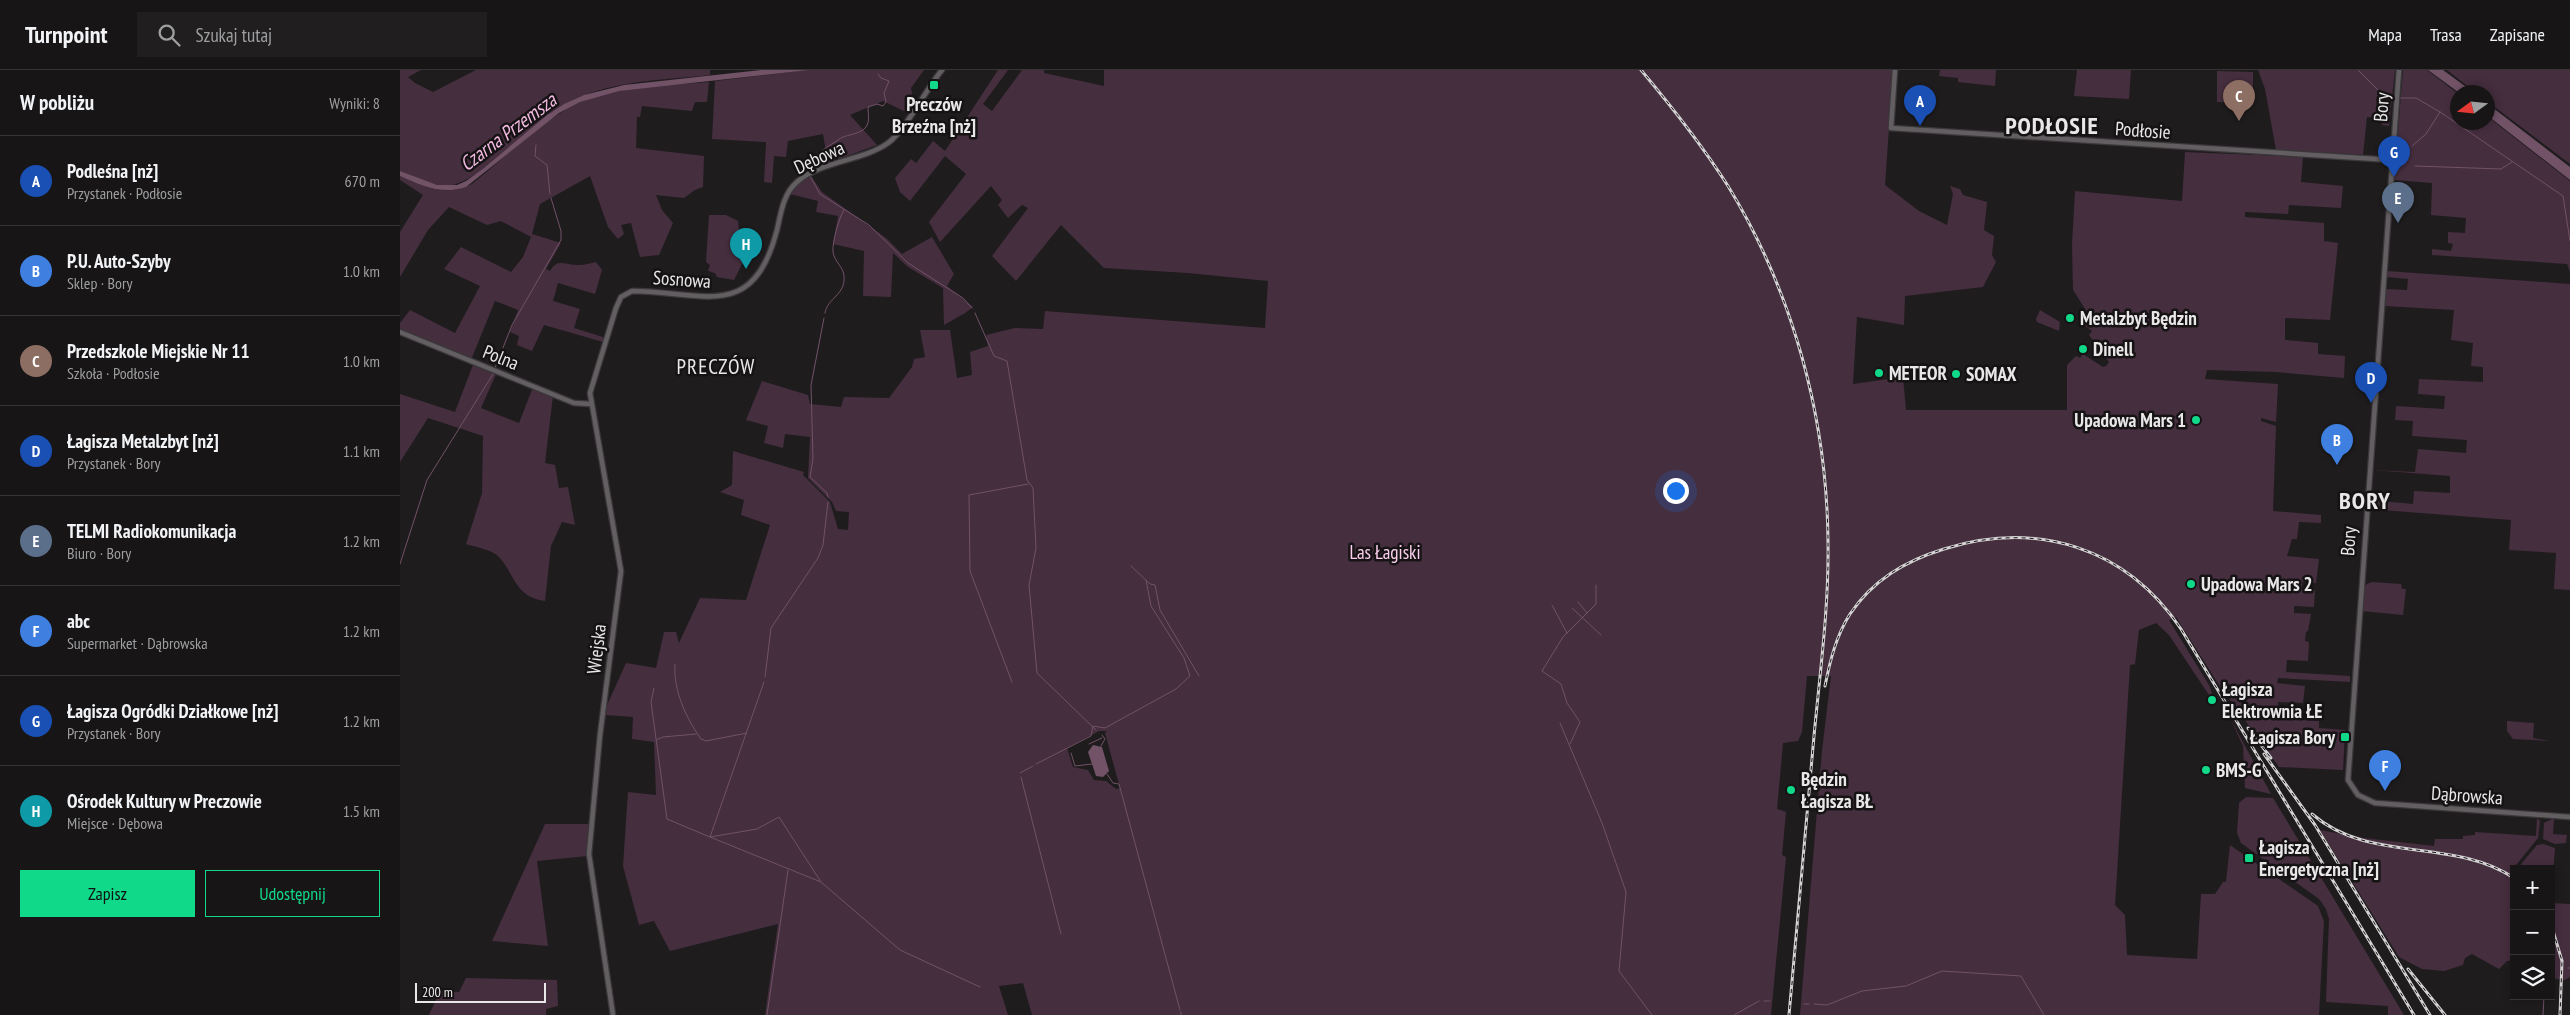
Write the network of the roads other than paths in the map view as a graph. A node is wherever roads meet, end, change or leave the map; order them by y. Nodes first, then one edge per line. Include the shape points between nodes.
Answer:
1 (942, 70) edge
2 (1896, 70) edge
3 (2399, 70) edge
4 (2392, 160) junction
5 (737, 292) joint
6 (625, 294) joint
7 (400, 332) edge
8 (591, 404) junction
9 (2363, 799) joint
10 (2570, 817) edge
11 (613, 1015) edge

1 - 5 street, Dębowa via 888,143 807,175 795,183 786,198 767,263 754,281
2 - 4 street, Podłosie via 1891,128
3 - 4 street, Bory
4 - 9 street, Bory via 2347,770 2349,784
5 - 6 street, Sosnowa via 718,296 639,291
6 - 8 street, Wiejska via 618,302 603,346 591,389
7 - 8 street, Polna via 574,404
8 - 11 street, Wiejska via 621,570 589,854
9 - 10 street, Dąbrowska via 2375,803

